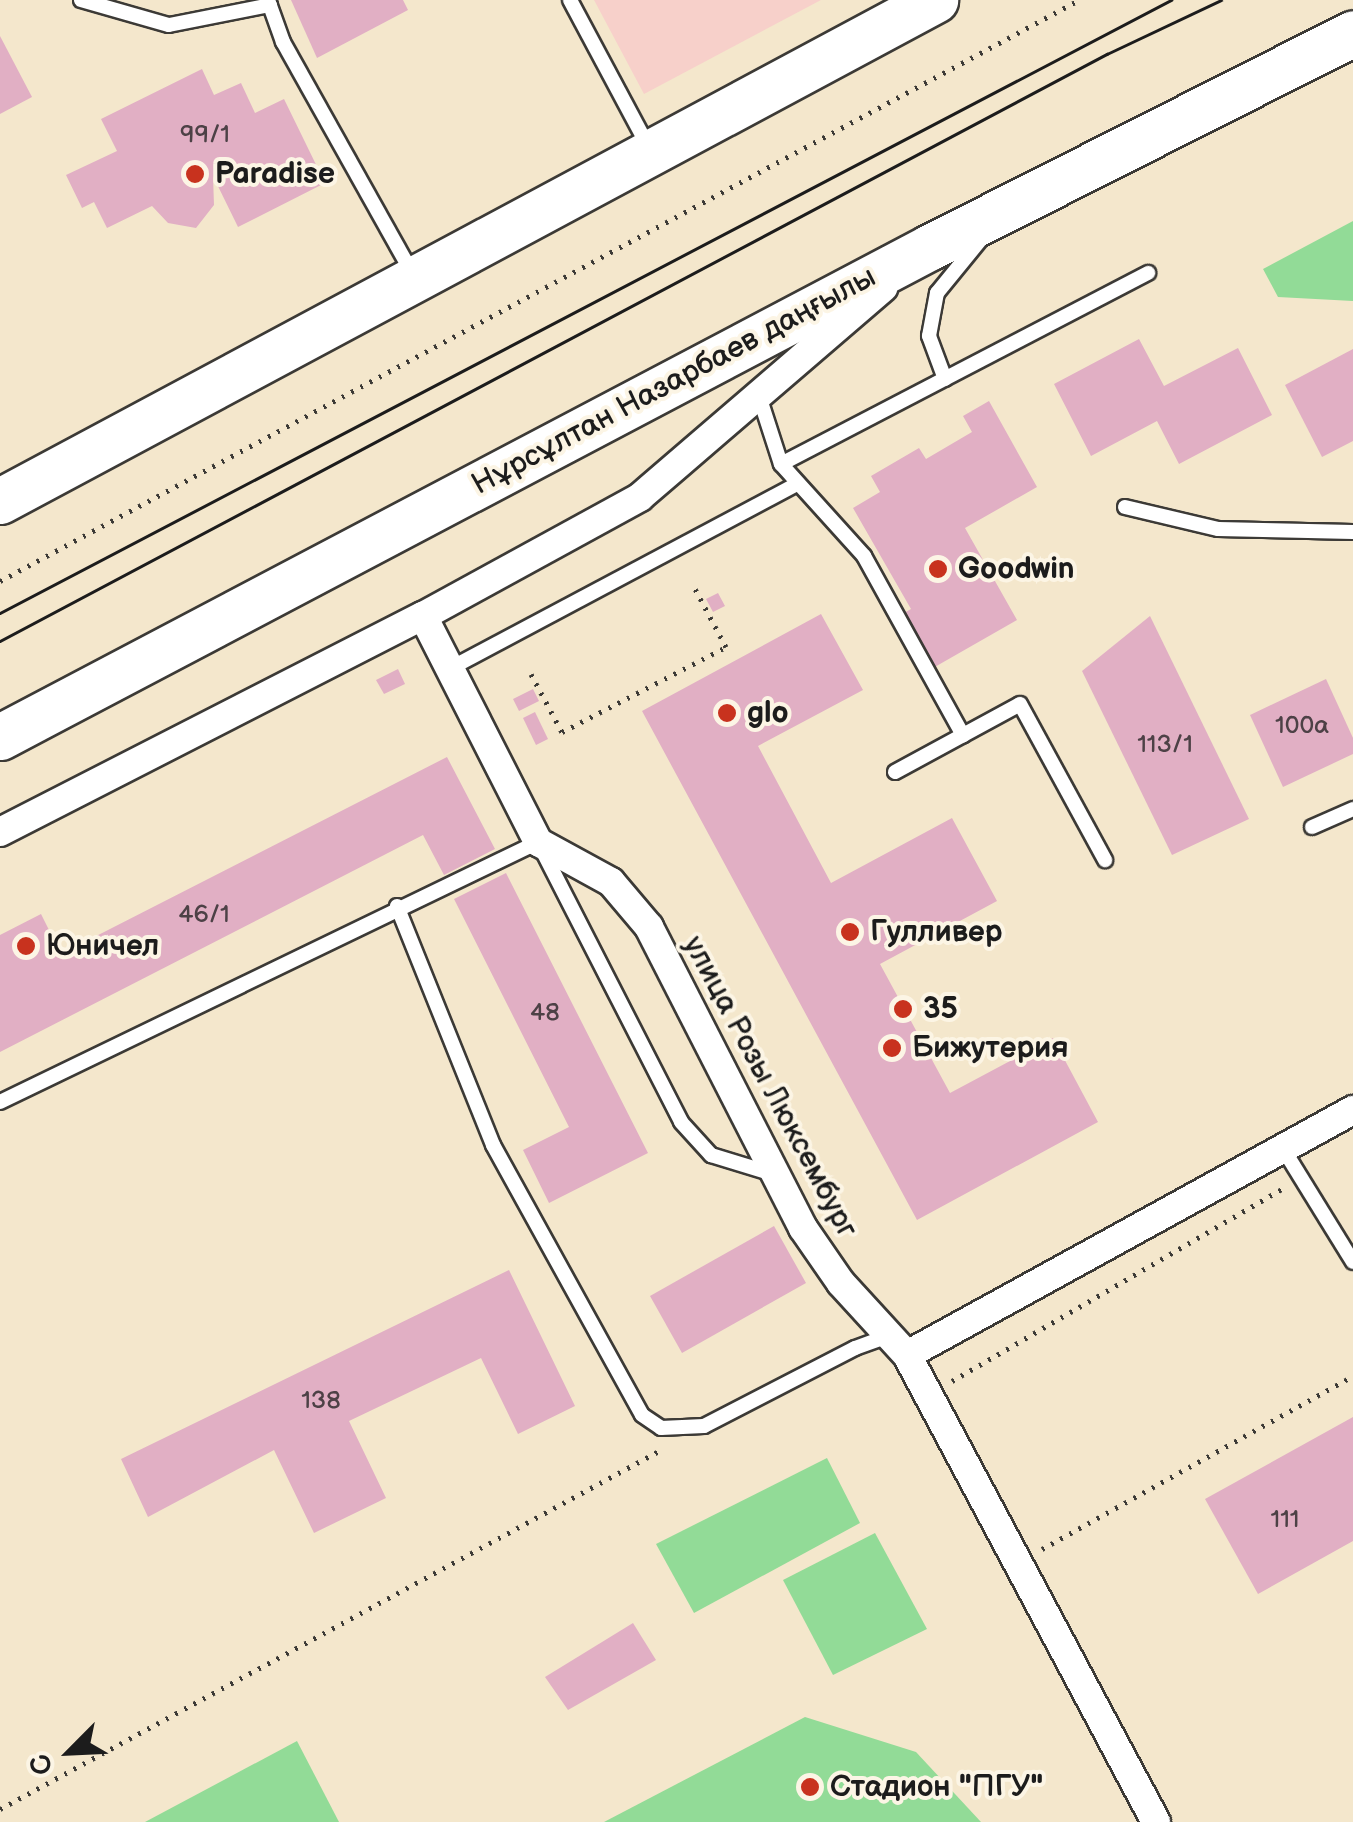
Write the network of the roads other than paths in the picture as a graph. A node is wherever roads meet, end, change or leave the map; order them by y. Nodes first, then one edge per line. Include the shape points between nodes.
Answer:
1 (81, 0) edge
2 (570, 0) edge
3 (935, 0) edge
4 (269, 3) edge
5 (1353, 33) edge
6 (650, 152) junction
7 (1006, 208) junction
8 (930, 246) junction
9 (1148, 272) dead end
10 (414, 278) junction
11 (945, 379) junction
12 (759, 396) junction
13 (781, 464) junction
14 (796, 484) junction
15 (0, 501) edge
16 (1125, 507) dead end
17 (1353, 532) edge
18 (422, 616) junction
19 (451, 668) junction
20 (963, 735) junction
21 (0, 737) edge
22 (896, 772) dead end
23 (1353, 810) edge
24 (1312, 827) dead end
25 (0, 832) edge
26 (538, 842) junction
27 (1105, 860) dead end
28 (398, 906) junction
29 (0, 1102) edge
30 (1353, 1110) edge
31 (1281, 1146) junction
32 (774, 1174) junction
33 (1353, 1262) edge
34 (907, 1355) junction
35 (1156, 1822) edge

1 - 4 lane via 168,26
2 - 6 lane
3 - 6 main road
4 - 10 lane via 283,42
5 - 7 main road, Нұрсұлтан Назарбаев даңғылы
6 - 10 main road
7 - 8 main road, Нұрсұлтан Назарбаев даңғылы
7 - 11 lane via 936,293 930,336
8 - 12 street
8 - 21 main road, Нұрсұлтан Назарбаев даңғылы
9 - 11 lane
10 - 15 main road
11 - 13 lane
12 - 13 lane
12 - 18 street via 640,497
13 - 14 lane
14 - 19 lane
14 - 20 lane via 828,510 864,556
16 - 17 lane via 1218,530
18 - 19 street
18 - 25 street
19 - 26 street
20 - 22 lane
20 - 27 lane via 1020,704
23 - 24 lane
26 - 28 lane
26 - 32 street, улица Розы Люксембург via 611,882 635,906
26 - 32 lane via 681,1122 711,1155
28 - 29 lane
28 - 34 lane via 493,1144 627,1398 660,1428 704,1426 882,1338
30 - 31 street
31 - 33 lane
31 - 34 street
32 - 34 street, улица Розы Люксембург via 822,1258
34 - 35 street, улица Розы Люксембург

